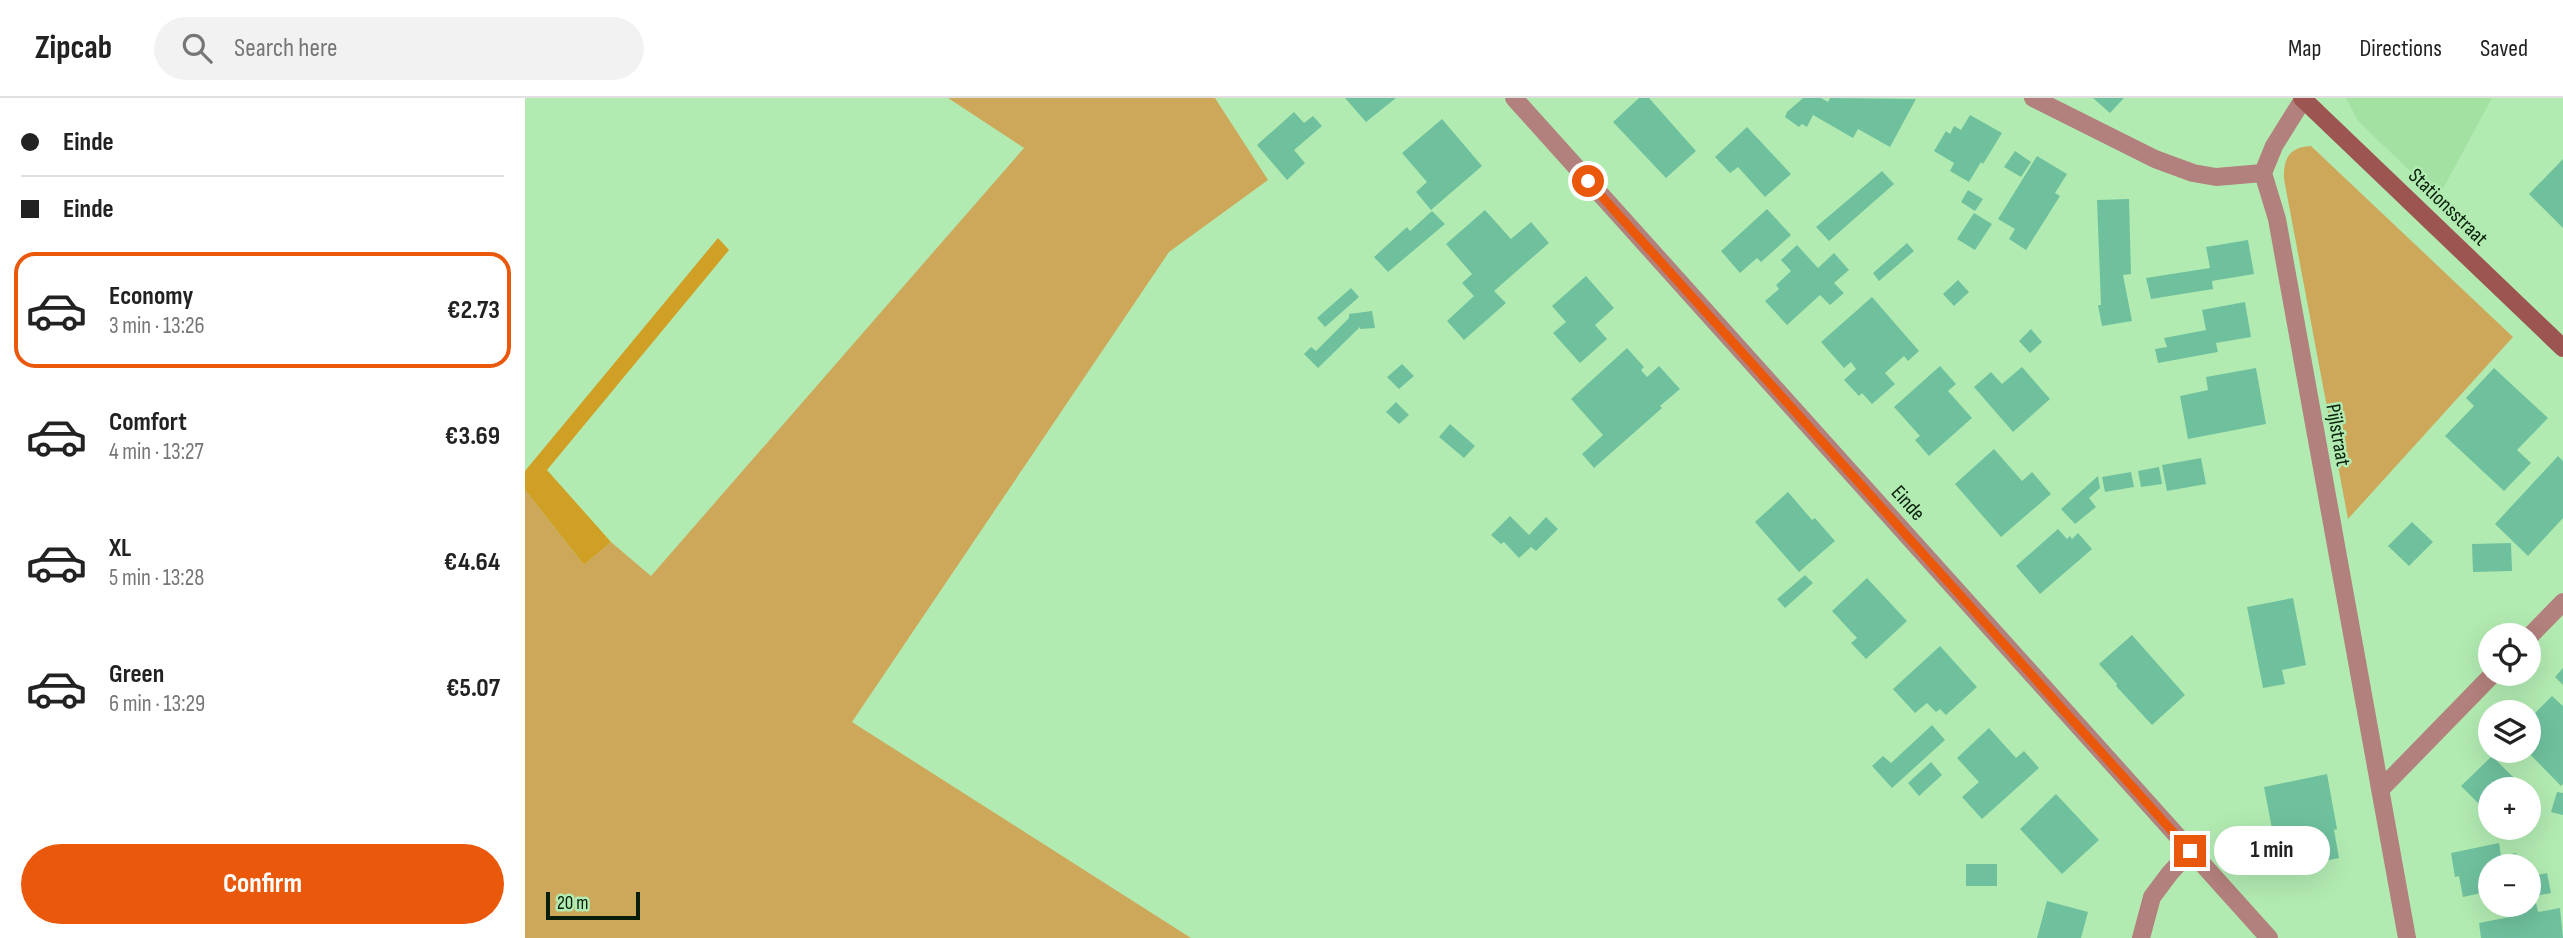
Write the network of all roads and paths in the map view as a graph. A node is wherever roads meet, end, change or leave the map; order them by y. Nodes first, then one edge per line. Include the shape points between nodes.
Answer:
1 (1514, 98) edge
2 (2033, 98) edge
3 (2303, 99) edge
4 (2263, 173) junction
5 (2563, 348) edge
6 (2563, 602) edge
7 (2541, 625) edge
8 (2481, 686) edge
9 (2381, 790) junction
10 (2190, 851) junction
11 (2141, 938) edge
12 (2269, 938) edge
13 (2407, 938) edge

1 - 10 street, Einde
2 - 4 street via 2193,173 2216,177
3 - 4 street
3 - 5 main road, Stationsstraat
4 - 9 street, Pijlstraat via 2277,219
6 - 7 street
8 - 9 street
9 - 13 street, Pijlstraat
10 - 11 street via 2152,897
10 - 12 street, Einde

